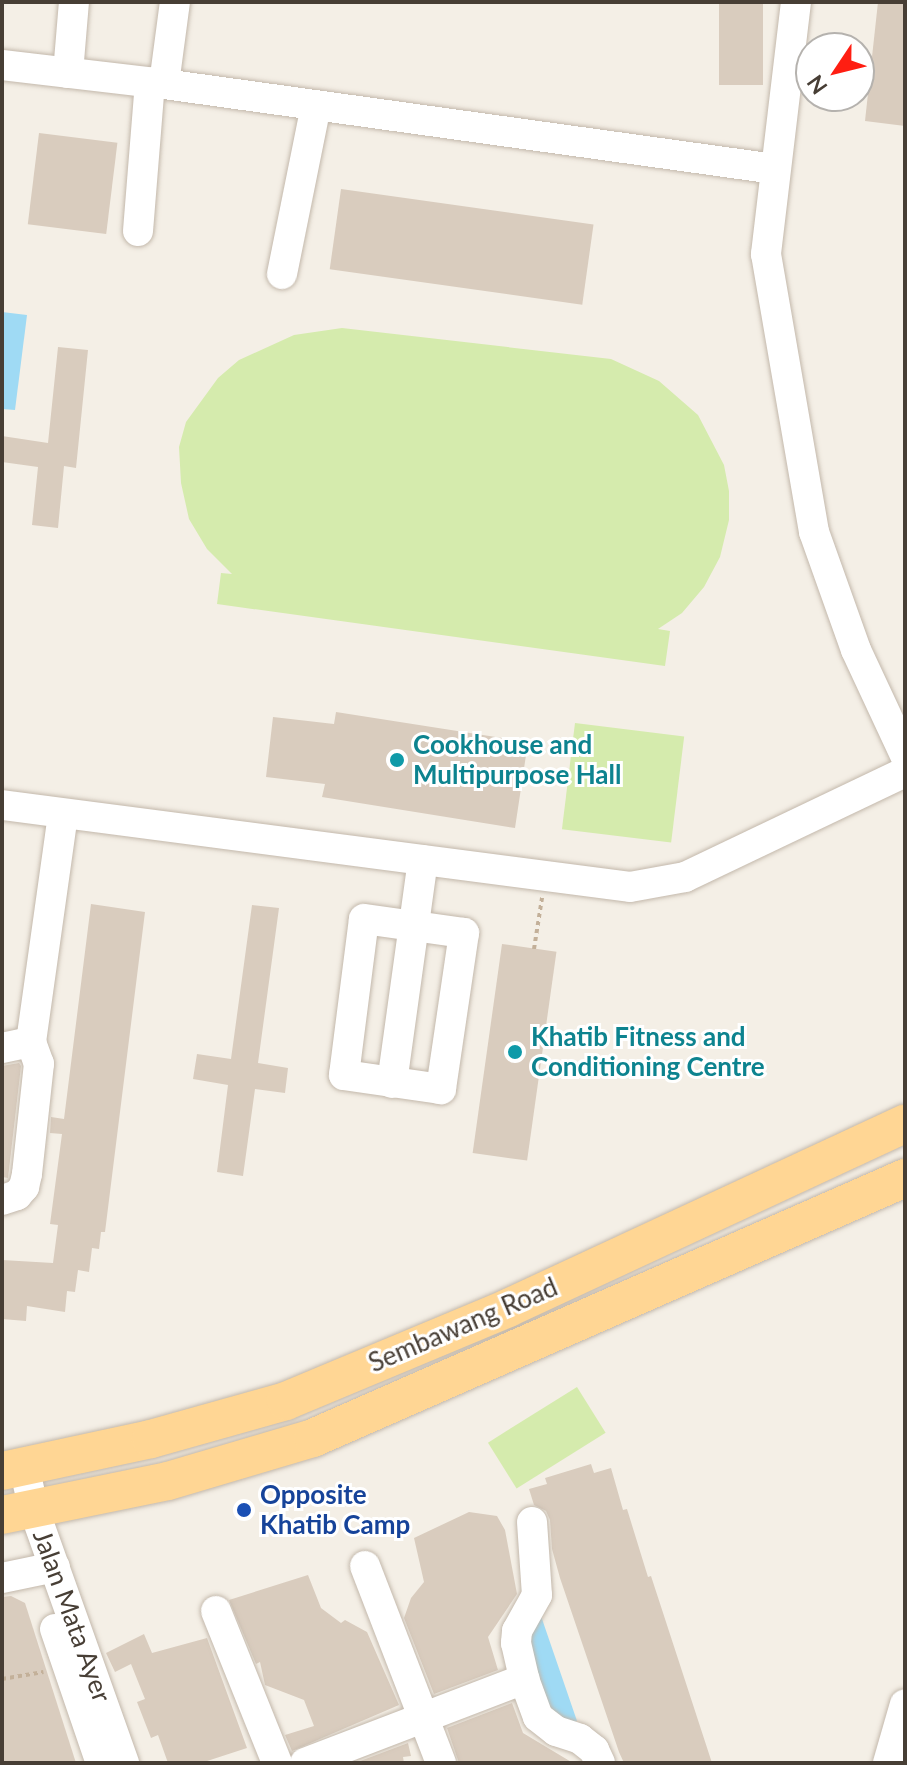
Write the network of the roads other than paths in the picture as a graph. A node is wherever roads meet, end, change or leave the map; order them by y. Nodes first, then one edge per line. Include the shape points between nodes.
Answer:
1 (74, 2) edge
2 (175, 2) edge
3 (796, 2) edge
4 (2, 65) edge
5 (68, 73) junction
6 (157, 83) junction
7 (316, 105) junction
8 (775, 169) junction
9 (138, 231) dead end
10 (282, 274) dead end
11 (905, 755) edge
12 (905, 772) edge
13 (2, 805) edge
14 (63, 814) junction
15 (423, 860) junction
16 (413, 926) junction
17 (17, 1045) edge
18 (392, 1083) junction
19 (905, 1124) edge
20 (905, 1178) edge
21 (2, 1200) edge
22 (9, 1470) edge
23 (17, 1512) edge
24 (532, 1522) dead end
25 (365, 1566) dead end
26 (45, 1570) junction
27 (2, 1578) edge
28 (216, 1611) dead end
29 (524, 1679) junction
30 (905, 1704) edge
31 (424, 1717) junction
32 (101, 1763) edge
33 (124, 1763) edge
34 (264, 1763) edge
35 (277, 1763) edge
36 (305, 1763) edge
37 (441, 1763) edge
38 (600, 1763) edge
39 (888, 1763) edge

1 - 5 street
2 - 6 street
3 - 8 street
4 - 5 street
5 - 6 street
6 - 7 street
6 - 9 street
7 - 8 street
7 - 10 street
8 - 11 street via 766,254 814,532 856,650
12 - 15 street via 685,877 630,887
13 - 14 street
14 - 15 street
14 - 17 street
15 - 16 street
16 - 18 street
16 - 18 street via 364,919 344,1075
16 - 18 street via 464,933 441,1089
17 - 21 street via 39,1064 24,1187
19 - 22 main road, Sembawang Road via 550,1289 286,1401 151,1439
20 - 23 main road, Sembawang Road via 313,1438 168,1481
22 - 23 street, Jalan Mata Ayer
23 - 26 street, Jalan Mata Ayer
24 - 29 street via 537,1595 516,1643
25 - 31 street
26 - 27 street
26 - 32 street, Jalan Mata Ayer
26 - 33 street, Jalan Mata Ayer
28 - 35 street
29 - 31 street
29 - 38 street via 538,1717 556,1731 580,1739
30 - 39 street
31 - 36 street
31 - 37 street
34 - 35 street

